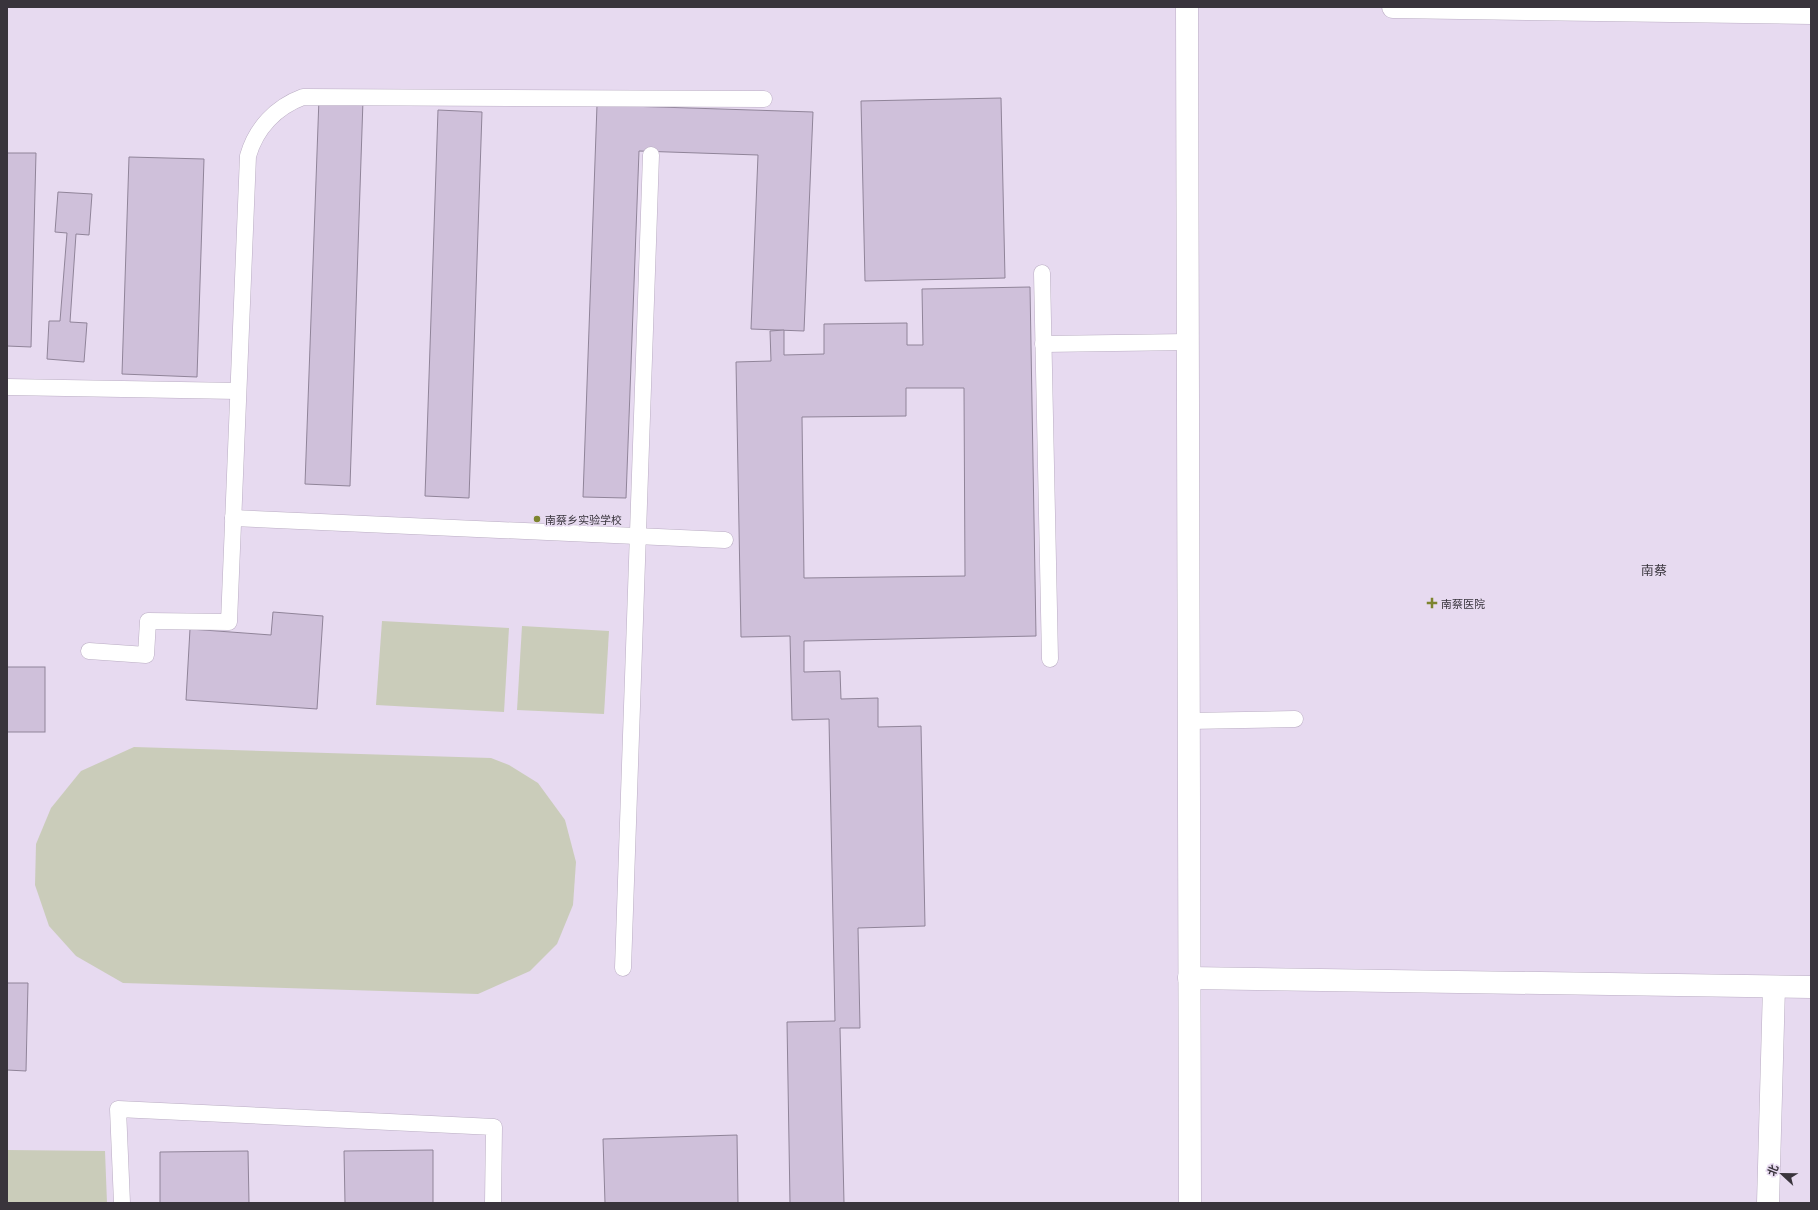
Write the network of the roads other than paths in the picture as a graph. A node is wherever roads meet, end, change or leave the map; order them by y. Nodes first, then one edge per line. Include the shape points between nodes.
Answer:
1 (1187, 7) edge
2 (1393, 7) edge
3 (1811, 14) edge
4 (764, 99) dead end
5 (651, 155) dead end
6 (1042, 274) dead end
7 (1188, 342) junction
8 (1043, 344) junction
9 (7, 387) edge
10 (238, 391) junction
11 (233, 518) junction
12 (638, 536) junction
13 (724, 540) dead end
14 (89, 651) dead end
15 (1050, 659) dead end
16 (1295, 719) dead end
17 (1189, 721) junction
18 (623, 968) dead end
19 (1189, 978) junction
20 (1774, 987) junction
21 (1811, 987) edge
22 (122, 1203) edge
23 (493, 1203) edge
24 (1190, 1203) edge
25 (1768, 1203) edge

1 - 7 street
2 - 3 street
4 - 10 lane via 653,102 303,97 287,103 261,128 251,144 248,156
5 - 12 lane
6 - 8 lane
7 - 8 lane
7 - 17 street
8 - 15 lane
9 - 10 lane
10 - 11 lane
11 - 12 lane
11 - 14 lane via 229,622 148,621 146,655
12 - 13 lane
12 - 18 lane
16 - 17 lane
17 - 19 street
19 - 20 street
19 - 24 street
20 - 21 street
20 - 25 street
22 - 23 lane via 118,1109 494,1127

